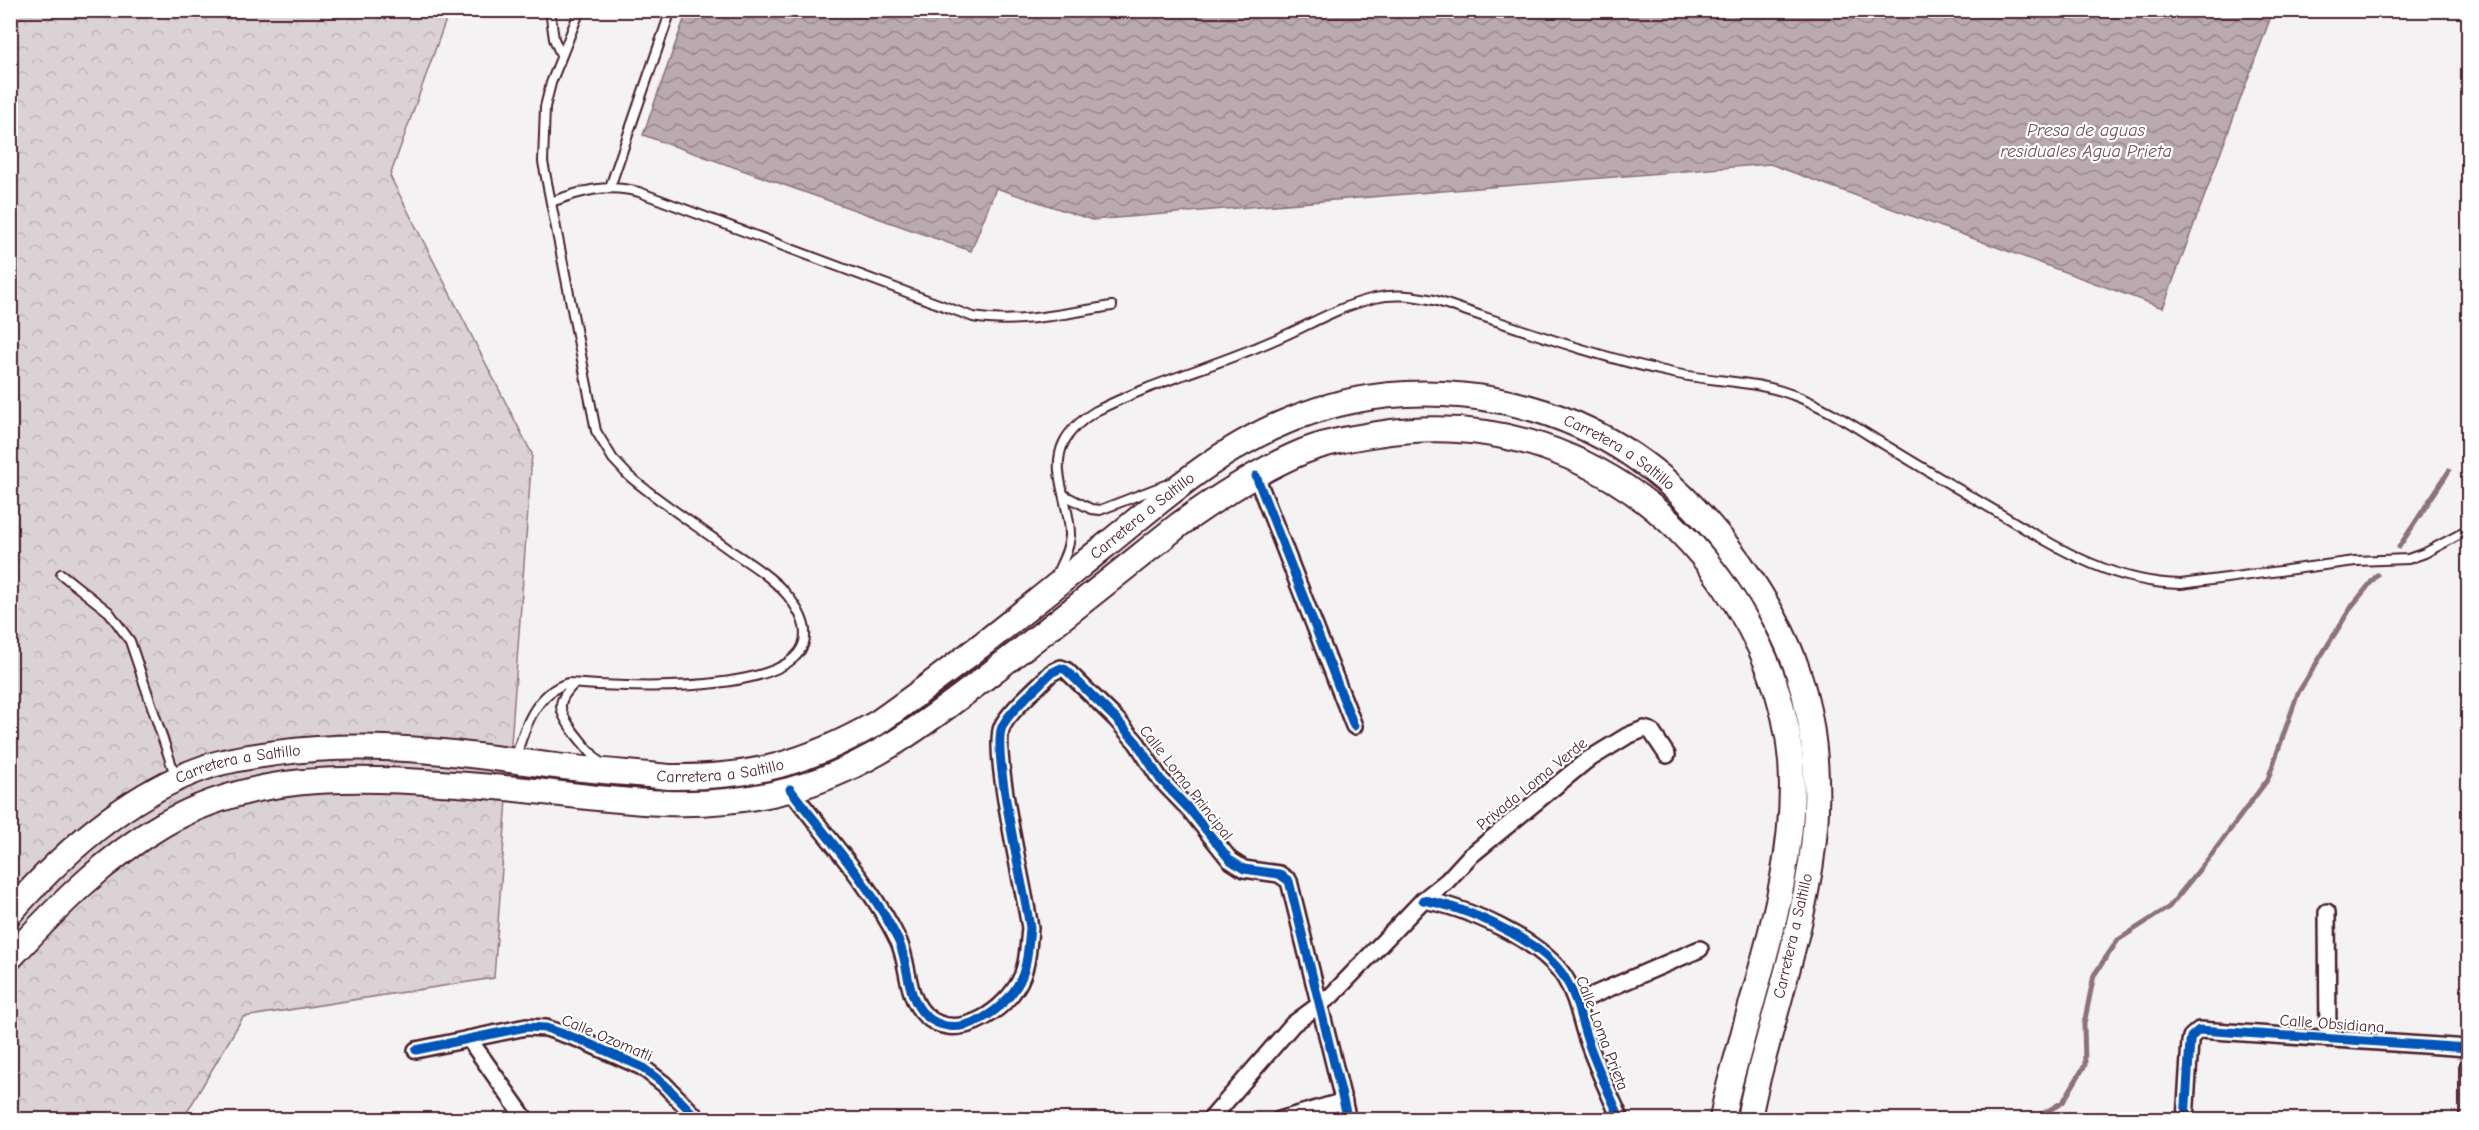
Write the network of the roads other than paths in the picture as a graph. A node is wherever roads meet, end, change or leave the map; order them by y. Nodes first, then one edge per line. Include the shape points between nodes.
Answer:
1 (550, 10) edge
2 (580, 10) edge
3 (671, 10) edge
4 (561, 55) junction
5 (610, 187) junction
6 (551, 202) junction
7 (1112, 306) dead end
8 (1256, 476) junction
9 (1189, 478) junction
10 (1064, 495) junction
11 (2469, 530) edge
12 (61, 574) dead end
13 (1048, 593) junction
14 (574, 684) junction
15 (1354, 726) dead end
16 (1666, 755) dead end
17 (514, 760) junction
18 (607, 771) junction
19 (176, 780) junction
20 (790, 789) junction
21 (1422, 900) junction
22 (2327, 912) dead end
23 (10, 913) edge
24 (1700, 949) dead end
25 (10, 958) edge
26 (1577, 1002) junction
27 (1320, 1006) junction
28 (2328, 1038) junction
29 (469, 1039) junction
30 (2469, 1048) edge
31 (416, 1050) dead end
32 (2469, 1066) edge
33 (1344, 1101) junction
34 (526, 1119) edge
35 (699, 1119) edge
36 (1210, 1119) edge
37 (1279, 1119) edge
38 (1348, 1119) edge
39 (1621, 1119) edge
40 (1722, 1119) edge
41 (1749, 1119) edge
42 (2185, 1119) edge
43 (2468, 1119) edge

1 - 4 lane via 554,39
2 - 4 lane
3 - 5 lane
4 - 6 lane via 545,107 542,134
5 - 6 lane via 588,189
5 - 7 lane via 639,192 973,318 1019,320
6 - 14 lane via 592,418 604,447 644,489 766,575 788,596 801,618 804,635 790,661 776,671 756,677 710,684
8 - 15 street
8 - 20 main road, Carretera a Saltillo via 1180,524 919,729 856,765
8 - 40 main road, Carretera a Saltillo via 1302,452 1356,438 1438,429 1489,433 1553,450 1622,483 1679,530 1708,563 1745,618 1773,680 1785,720 1792,792 1786,860
9 - 10 lane via 1100,510
9 - 13 main road, Carretera a Saltillo
9 - 41 main road, Carretera a Saltillo via 1283,423 1319,410 1397,395 1465,395 1529,408 1601,436 1634,456 1695,508 1756,585 1783,636 1809,712 1815,752 1814,819 1803,908
10 - 11 lane via 1058,457 1071,431 1096,411 1274,341 1344,307 1393,295 1434,300 1674,374 1790,393 1835,415 2056,547 2095,566 2156,584 2181,585 2355,561 2408,559
10 - 13 lane via 1070,536
12 - 19 lane via 109,612 130,641
13 - 18 main road, Carretera a Saltillo via 885,718 817,753 783,766 700,777
14 - 17 lane via 560,686 543,699 528,720
14 - 18 lane via 563,699 561,711
16 - 21 street, Privada Loma Verde via 1656,735 1647,729 1615,743 1586,761
17 - 18 main road, Carretera a Saltillo
17 - 19 main road, Carretera a Saltillo via 405,747 345,746 246,757
19 - 23 main road, Carretera a Saltillo via 115,816 36,884
20 - 25 main road, Carretera a Saltillo via 746,799 662,805 525,790 349,778 287,782 245,791 193,810 132,844 54,909
20 - 27 street, Calle Loma Principal via 890,925 918,1006 926,1016 948,1026 964,1026 998,1008 1018,984 1026,964 1030,928 1005,798 1000,730 1051,673 1066,670 1137,743 1160,779 1230,860 1244,869 1279,874 1289,880
21 - 26 street, Calle Loma Prieta via 1466,911 1534,948 1565,977
21 - 27 street
22 - 28 street
24 - 26 street
26 - 39 street, Calle Loma Prieta via 1587,1039
27 - 33 street, Calle Loma Principal
27 - 36 street via 1293,1024
28 - 30 street, Calle Obsidiana
28 - 42 street, Calle Obsidiana via 2205,1029 2195,1032 2190,1042
29 - 31 street, Calle Ozomatli
29 - 34 street
29 - 35 street, Calle Ozomatli via 526,1027 564,1034 642,1067
32 - 43 street
33 - 37 street
33 - 38 street, Calle Loma Principal

